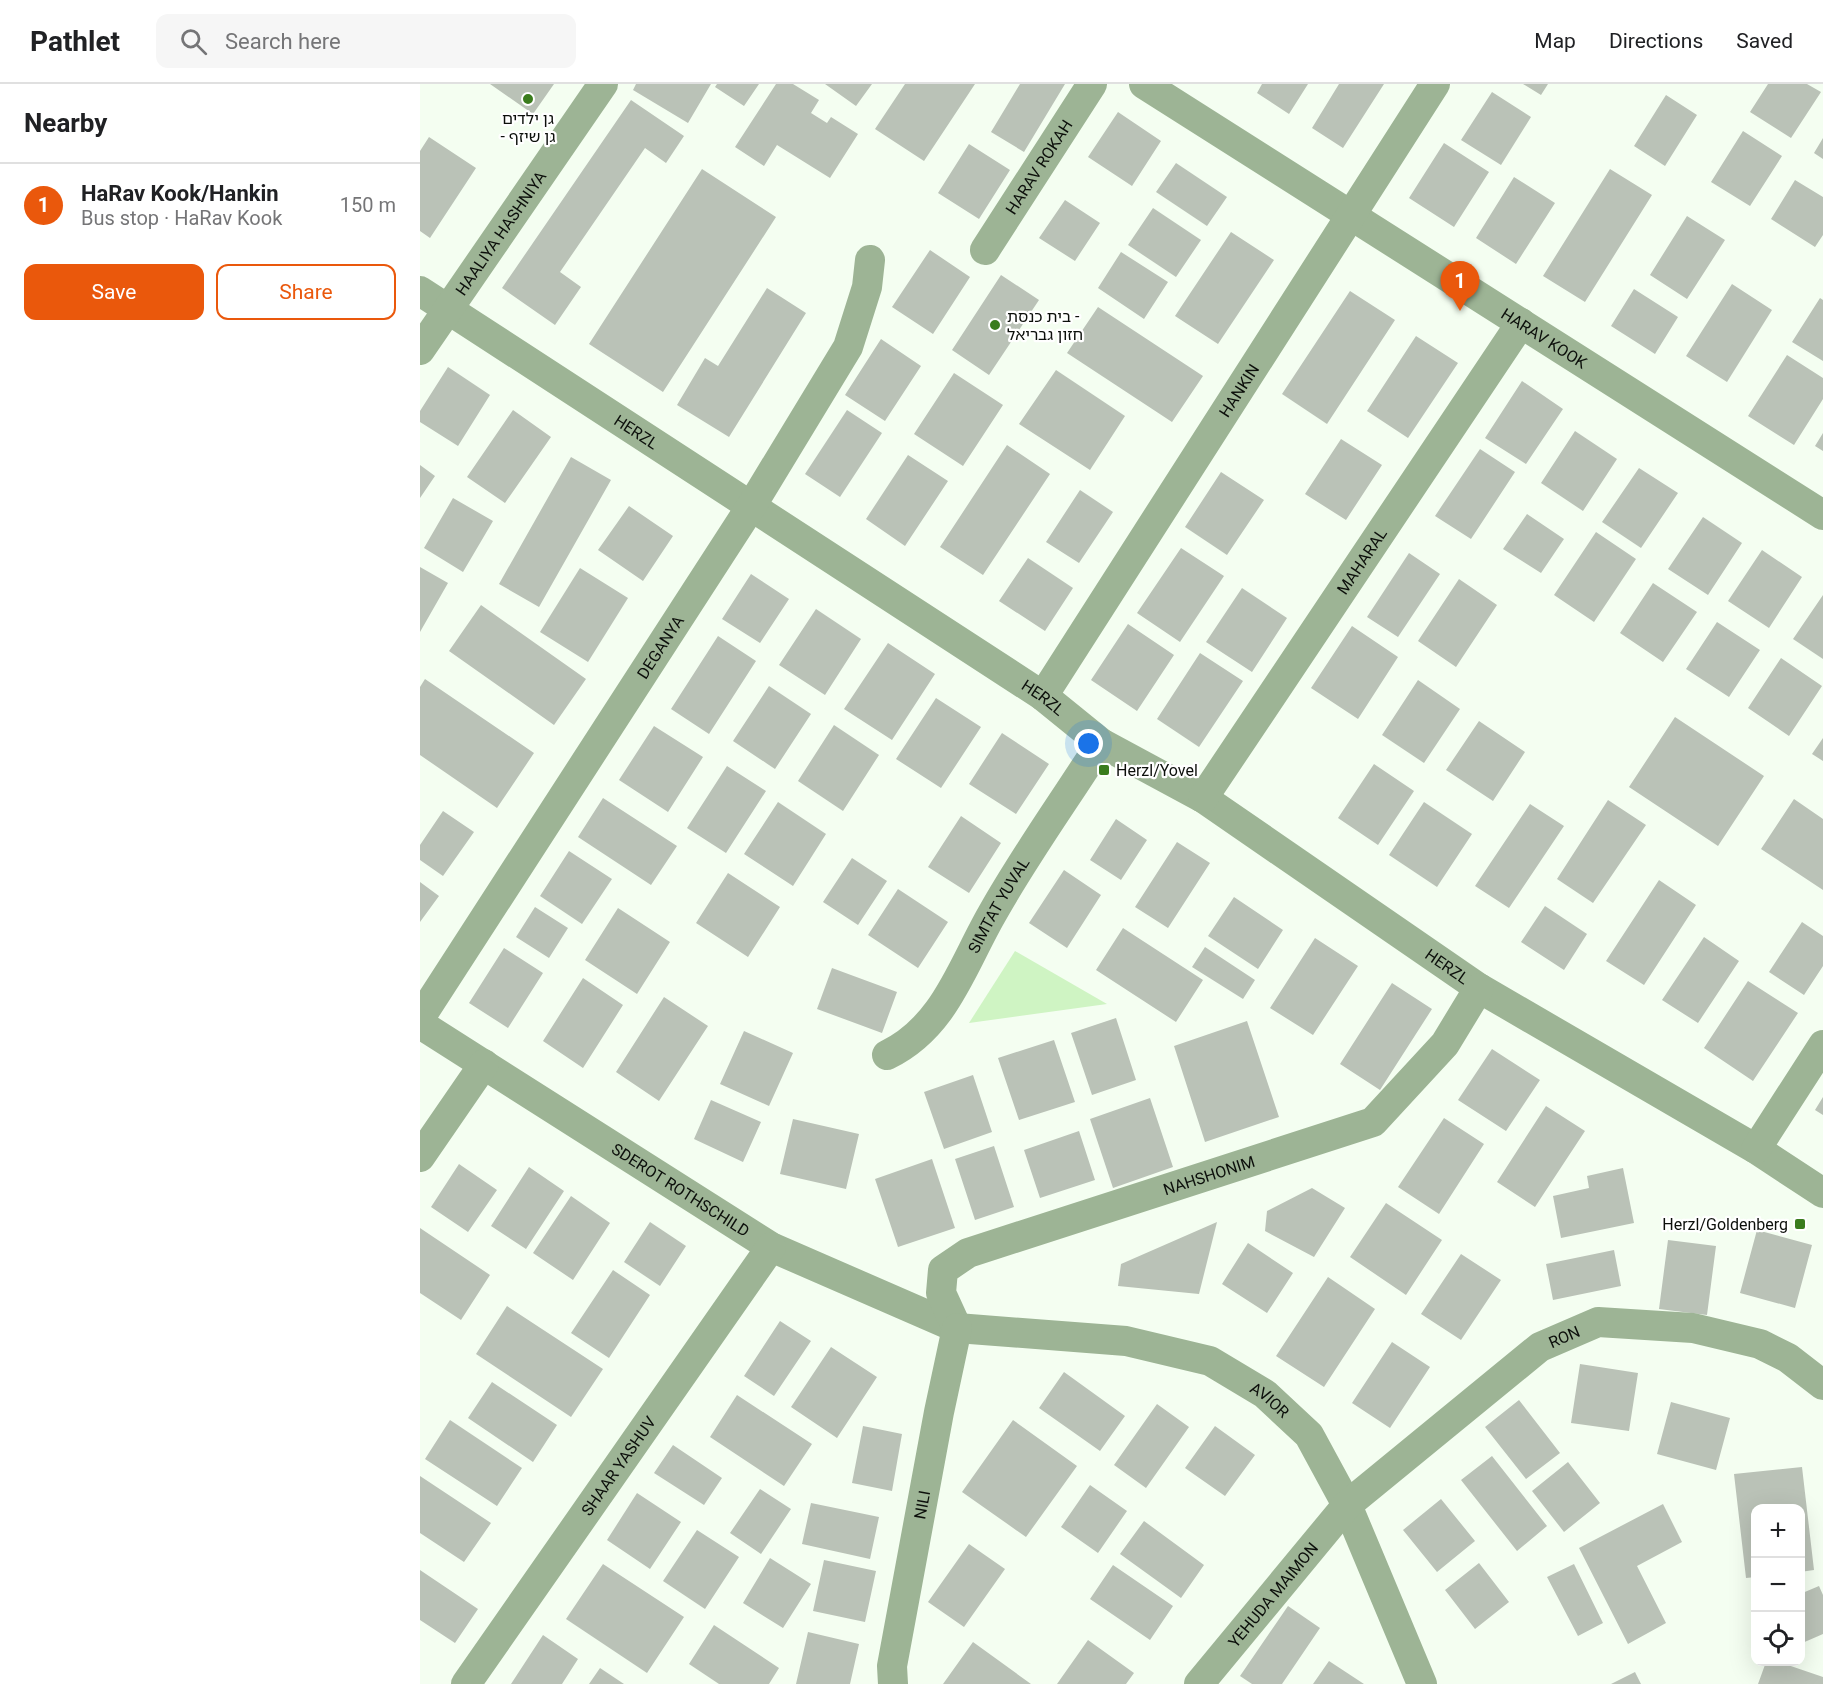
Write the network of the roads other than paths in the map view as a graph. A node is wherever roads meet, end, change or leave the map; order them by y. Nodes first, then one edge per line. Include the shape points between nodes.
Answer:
1 (603, 84) edge
2 (1092, 84) edge
3 (1144, 84) edge
4 (1435, 84) edge
5 (1351, 216) junction
6 (985, 249) dead end
7 (870, 260) dead end
8 (420, 291) edge
9 (447, 309) junction
10 (1521, 323) junction
11 (420, 350) edge
12 (752, 505) junction
13 (1823, 515) edge
14 (1043, 696) junction
15 (1101, 743) junction
16 (1203, 798) junction
17 (1479, 988) junction
18 (420, 1018) edge
19 (420, 1024) edge
20 (1823, 1045) edge
21 (887, 1055) dead end
22 (484, 1064) junction
23 (1756, 1149) junction
24 (420, 1157) edge
25 (1823, 1193) edge
26 (771, 1247) junction
27 (957, 1328) junction
28 (1823, 1385) edge
29 (1347, 1505) junction
30 (466, 1684) edge
31 (893, 1684) edge
32 (1199, 1684) edge
33 (1422, 1684) edge

1 - 9 street, HAALIYA HASHNIYA
2 - 6 street, HARAV ROKAH
3 - 5 street, HARAV KOOK
4 - 5 street, HANKIN
5 - 10 street, HARAV KOOK
5 - 14 street, HANKIN
7 - 12 street, DEGANYA via 867,287 848,347
8 - 9 street, HERZL
9 - 11 street, HAALIYA HASHNIYA
9 - 12 street, HERZL
10 - 13 street, HARAV KOOK
10 - 16 street, MAHARAL
12 - 14 street, HERZL
12 - 18 street, DEGANYA
14 - 15 street, HERZL
15 - 16 street, HERZL
15 - 21 street, SIMTAT YUVAL via 991,914 954,988 926,1029
16 - 17 street, HERZL
17 - 23 street, HERZL
17 - 27 street, NAHSHONIM via 1445,1044 1373,1122 968,1253 943,1270 941,1293
19 - 22 street, SDEROT ROTHSCHILD
20 - 23 street
22 - 24 street
22 - 26 street, SDEROT ROTHSCHILD
23 - 25 street, HERZL
26 - 27 street, SDEROT ROTHSCHILD
26 - 30 street, SHAAR YASHUV
27 - 29 street, AVIOR via 1126,1341 1210,1361 1264,1394 1309,1435
27 - 31 street, NILI via 892,1666
28 - 29 street, RON via 1788,1358 1760,1344 1693,1328 1598,1322 1540,1347
29 - 32 street, YEHUDA MAIMON
29 - 33 street, AVIOR

